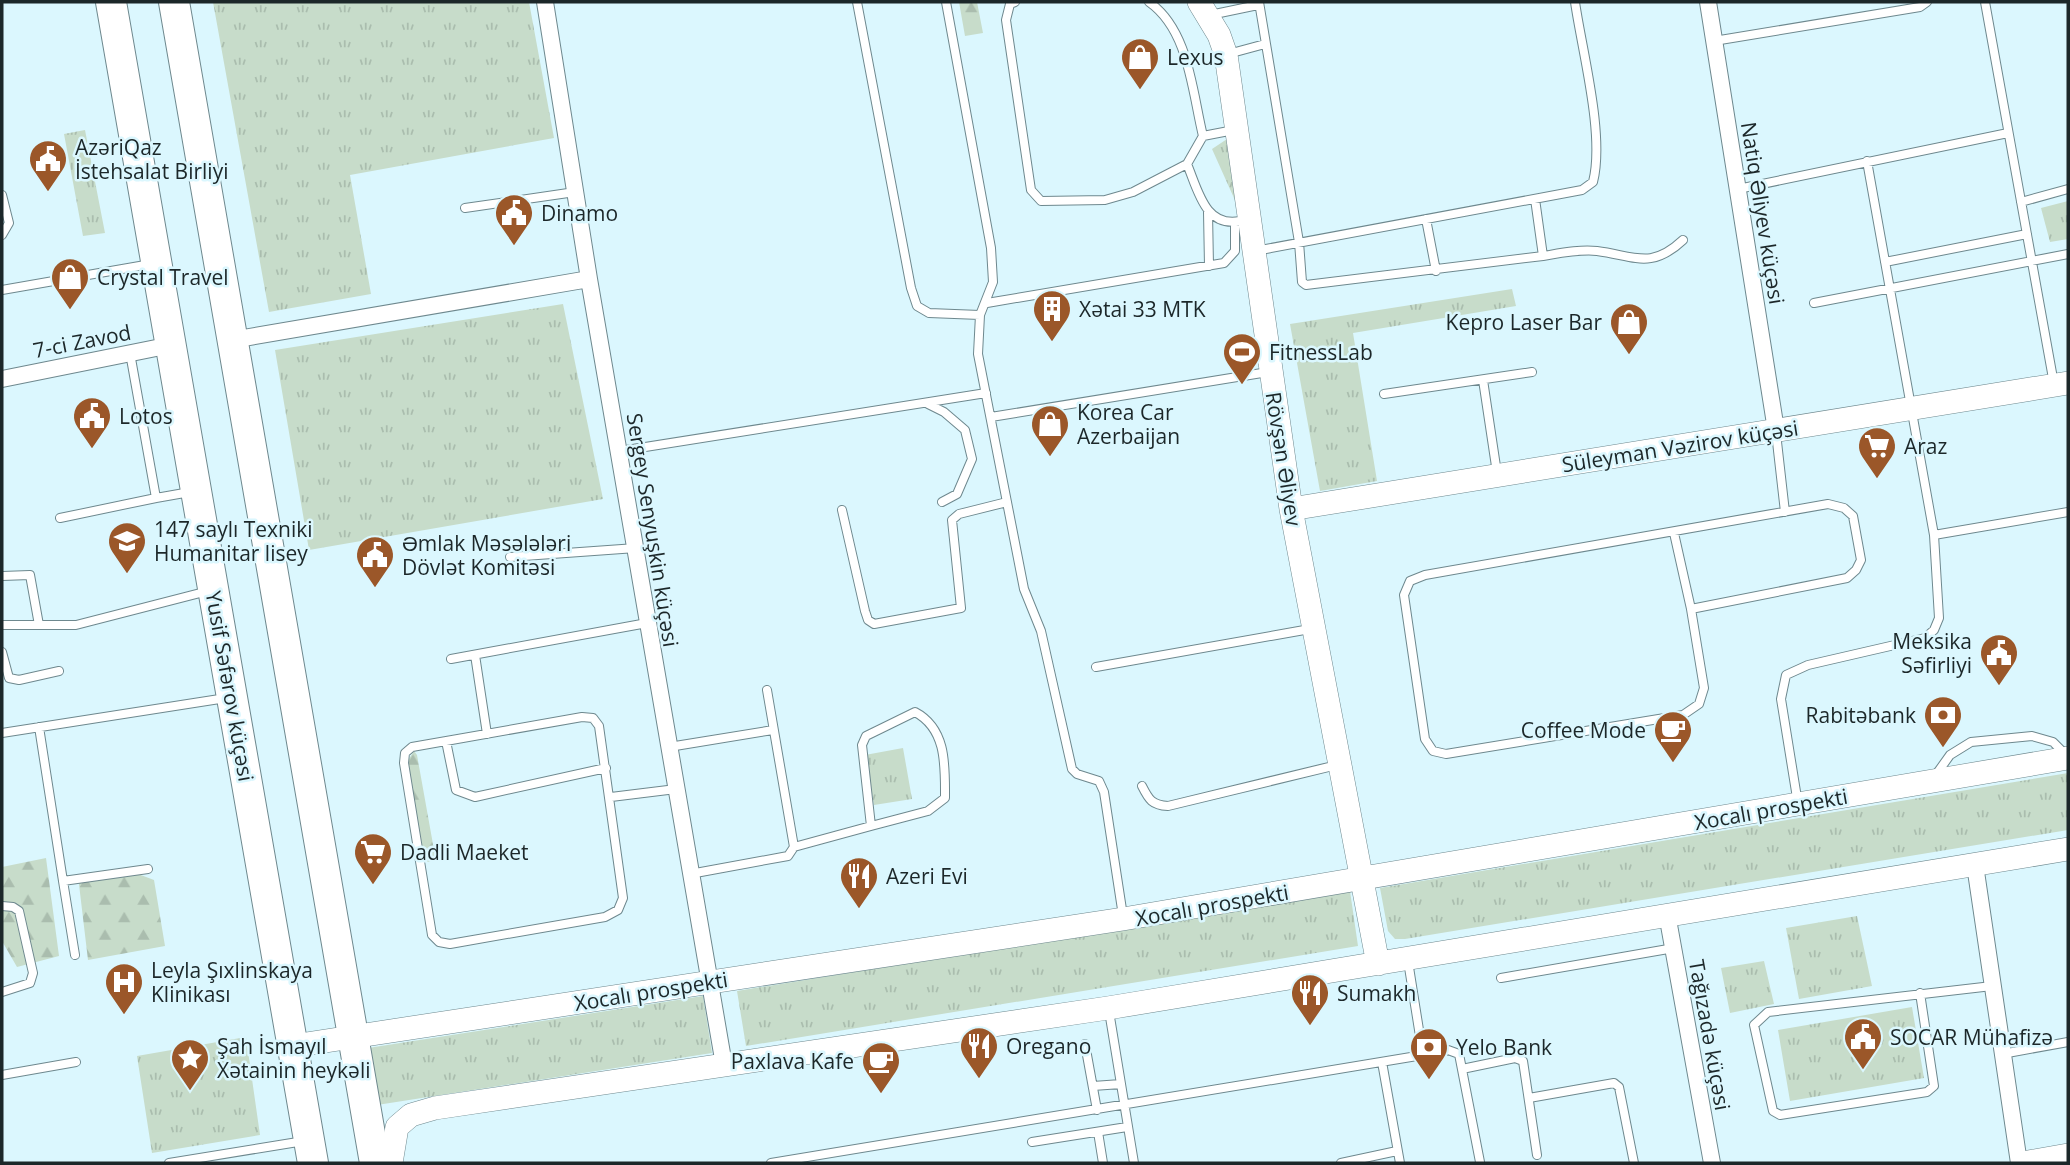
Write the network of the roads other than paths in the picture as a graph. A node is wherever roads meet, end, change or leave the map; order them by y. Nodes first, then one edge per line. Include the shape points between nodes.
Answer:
1 (111, 2) edge
2 (174, 2) edge
3 (545, 2) edge
4 (857, 2) edge
5 (946, 2) edge
6 (1015, 2) edge
7 (1149, 2) edge
8 (1575, 2) edge
9 (1708, 2) edge
10 (1927, 2) edge
11 (1984, 2) edge
12 (1259, 3) edge
13 (1206, 6) edge
14 (1714, 41) junction
15 (1265, 44) junction
16 (1226, 55) junction
17 (1236, 130) junction
18 (2008, 133) junction
19 (1203, 136) junction
20 (1867, 161) junction
21 (1187, 164) junction
22 (2068, 189) edge
23 (1738, 190) junction
24 (575, 192) junction
25 (2, 195) edge
26 (1535, 199) junction
27 (2021, 202) junction
28 (465, 208) dead end
29 (1208, 212) junction
30 (1426, 219) junction
31 (1242, 221) junction
32 (2027, 234) junction
33 (2, 235) edge
34 (1682, 240) dead end
35 (1299, 242) junction
36 (1255, 251) junction
37 (2068, 254) edge
38 (1543, 256) junction
39 (2032, 261) junction
40 (1885, 262) junction
41 (157, 263) junction
42 (1209, 266) junction
43 (1436, 271) junction
44 (589, 279) junction
45 (1890, 288) junction
46 (2, 290) edge
47 (987, 303) junction
48 (1814, 303) dead end
49 (980, 315) junction
50 (232, 340) junction
51 (171, 345) junction
52 (130, 354) junction
53 (1271, 372) junction
54 (1532, 372) dead end
55 (2, 379) edge
56 (1483, 380) junction
57 (2061, 384) edge
58 (986, 393) junction
59 (1384, 394) dead end
60 (928, 404) junction
61 (1912, 409) junction
62 (991, 417) junction
63 (1776, 430) junction
64 (620, 451) junction
65 (1497, 476) junction
66 (197, 491) junction
67 (156, 499) junction
68 (942, 502) dead end
69 (1007, 502) junction
70 (1291, 509) junction
71 (842, 510) dead end
72 (1785, 512) junction
73 (2068, 512) edge
74 (60, 518) dead end
75 (1674, 533) junction
76 (1934, 535) junction
77 (636, 548) junction
78 (510, 558) dead end
79 (2, 576) edge
80 (214, 589) junction
81 (1690, 609) junction
82 (647, 623) junction
83 (2, 625) edge
84 (39, 625) junction
85 (1314, 628) junction
86 (2, 652) edge
87 (475, 655) junction
88 (451, 659) dead end
89 (1096, 667) dead end
90 (60, 671) dead end
91 (767, 690) dead end
92 (232, 696) junction
93 (39, 727) junction
94 (773, 730) junction
95 (2, 733) edge
96 (487, 734) junction
97 (446, 741) junction
98 (668, 747) junction
99 (2068, 757) edge
100 (1340, 764) junction
101 (606, 768) junction
102 (1931, 781) junction
103 (1142, 786) dead end
104 (676, 789) junction
105 (611, 797) junction
106 (1798, 804) junction
107 (871, 826) junction
108 (794, 847) junction
109 (2068, 849) edge
110 (1975, 865) junction
111 (148, 869) dead end
112 (690, 874) junction
113 (1362, 879) junction
114 (63, 881) junction
115 (2, 906) edge
116 (1667, 914) junction
117 (1123, 919) junction
118 (1674, 948) junction
119 (75, 955) dead end
120 (1407, 959) junction
121 (1378, 964) junction
122 (1501, 978) dead end
123 (709, 982) junction
124 (1992, 986) junction
125 (2, 992) edge
126 (1920, 993) junction
127 (1108, 1008) junction
128 (353, 1036) junction
129 (2068, 1042) edge
130 (1084, 1044) dead end
131 (293, 1045) junction
132 (2002, 1054) junction
133 (1423, 1055) junction
134 (76, 1062) dead end
135 (1382, 1062) junction
136 (724, 1065) junction
137 (1462, 1069) junction
138 (2, 1075) edge
139 (1121, 1084) junction
140 (1093, 1086) junction
141 (1529, 1098) junction
142 (1125, 1106) junction
143 (1097, 1110) junction
144 (1127, 1127) junction
145 (1098, 1132) junction
146 (1032, 1142) dead end
147 (1397, 1151) junction
148 (311, 1152) edge
149 (1537, 1155) dead end
150 (2068, 1155) edge
151 (1480, 1162) edge
152 (169, 1163) edge
153 (375, 1163) edge
154 (391, 1163) edge
155 (771, 1163) edge
156 (1102, 1163) edge
157 (1134, 1163) edge
158 (1341, 1163) edge
159 (1400, 1163) edge
160 (1634, 1163) edge
161 (1712, 1163) edge
162 (2021, 1163) edge

1 - 41 highway, Yusif Səfərov küçəsi
2 - 50 highway
3 - 24 street, Sergey Senyuşkin küçəsi
4 - 49 lane via 917,306 929,313
5 - 47 lane via 991,248 993,282
6 - 21 lane via 1010,4 1006,20 1031,190 1041,201 1105,200 1133,192
7 - 19 lane via 1172,25 1181,44
8 - 26 lane via 1597,166 1593,182 1582,190
9 - 14 street, Natiq Əliyev küçəsi
10 - 14 lane via 1920,7
11 - 18 lane
12 - 13 lane
12 - 15 lane
13 - 16 main road, Rövşən Əliyev
14 - 23 street, Natiq Əliyev küçəsi
15 - 16 lane
15 - 35 lane
16 - 17 main road, Rövşən Əliyev
17 - 19 lane
17 - 31 main road, Rövşən Əliyev
18 - 20 lane
18 - 27 lane
19 - 21 lane
20 - 23 lane
20 - 40 lane
21 - 29 lane
22 - 27 lane
23 - 63 street, Natiq Əliyev küçəsi
24 - 28 lane
24 - 44 street, Sergey Senyuşkin küçəsi
25 - 33 lane via 9,223
26 - 30 lane
26 - 38 lane
27 - 32 lane
29 - 31 lane via 1228,223
29 - 42 lane
30 - 35 lane
30 - 43 lane
31 - 36 main road, Rövşən Əliyev
31 - 42 lane via 1231,258
32 - 39 lane
32 - 40 lane
34 - 38 lane via 1654,260 1595,251
35 - 36 lane
35 - 43 lane via 1306,285
36 - 53 main road, Rövşən Əliyev
37 - 39 lane
38 - 43 lane
39 - 45 lane
39 - 57 lane
40 - 45 lane
41 - 46 lane
41 - 51 highway, Yusif Səfərov küçəsi
42 - 47 lane
44 - 50 street
44 - 64 street, Sergey Senyuşkin küçəsi
45 - 48 lane
45 - 61 lane
47 - 49 lane
49 - 58 lane via 978,354
50 - 128 highway
51 - 52 street, 7-ci Zavod
51 - 66 highway, Yusif Səfərov küçəsi
52 - 55 street, 7-ci Zavod
52 - 67 lane
53 - 62 lane
53 - 70 main road, Rövşən Əliyev
54 - 56 lane
56 - 59 lane
56 - 65 lane
57 - 61 main road, Süleyman Vəzirov küçəsi
58 - 60 lane
58 - 62 lane
60 - 64 lane
60 - 68 lane via 965,430 972,459 957,494
61 - 63 main road, Süleyman Vəzirov küçəsi
61 - 76 lane
62 - 69 lane
63 - 65 main road, Süleyman Vəzirov küçəsi
63 - 72 lane
64 - 77 street, Sergey Senyuşkin küçəsi
65 - 70 main road, Süleyman Vəzirov küçəsi
66 - 67 lane
66 - 80 highway, Yusif Səfərov küçəsi
67 - 74 lane
69 - 71 lane via 959,514 953,520 961,608 874,624 865,611
69 - 117 lane via 1024,589 1041,631 1072,769 1099,781 1104,792
70 - 85 main road, Rövşən Əliyev
72 - 75 lane
72 - 81 lane via 1828,504 1844,508 1853,516 1861,560 1856,569 1847,578
73 - 76 lane
75 - 81 lane
75 - 81 lane via 1410,581 1404,595 1425,739 1433,751 1446,754 1683,715 1699,704 1704,688
76 - 106 lane via 1939,618 1934,630 1925,638 1808,665 1786,675 1781,699
77 - 78 lane
77 - 82 street, Sergey Senyuşkin küçəsi
79 - 84 lane via 30,575
80 - 84 lane via 76,625
80 - 92 highway, Yusif Səfərov küçəsi
82 - 87 lane
82 - 98 street, Sergey Senyuşkin küçəsi
83 - 84 lane
85 - 89 lane
85 - 100 main road, Rövşən Əliyev
86 - 90 lane via 9,678
87 - 88 lane
87 - 96 lane
91 - 94 lane
92 - 93 lane
92 - 131 highway, Yusif Səfərov küçəsi
93 - 95 lane
93 - 114 lane
94 - 98 lane
94 - 108 lane
96 - 97 lane
96 - 101 lane via 593,718 599,726
97 - 101 lane via 456,790 475,797
97 - 105 lane via 412,747 405,753 404,763 432,935 439,942 450,944 592,919 618,910 622,898
98 - 104 street, Sergey Senyuşkin küçəsi
99 - 102 main road, Xocalı prospekti
99 - 102 lane via 2053,742 2032,736 1971,742 1950,755
100 - 103 lane via 1168,806 1150,801
100 - 113 main road, Rövşən Əliyev
101 - 105 lane
102 - 106 main road, Xocalı prospekti
104 - 105 lane
104 - 112 street, Sergey Senyuşkin küçəsi
106 - 113 main road, Xocalı prospekti
107 - 107 lane via 928,811 945,798 945,761 937,734 929,719 915,712 866,737
107 - 108 lane
108 - 112 lane via 788,856
109 - 110 main road
110 - 116 main road
110 - 124 street
111 - 114 lane
112 - 123 street, Sergey Senyuşkin küçəsi
113 - 117 main road, Xocalı prospekti
113 - 121 main road, Rövşən Əliyev
114 - 119 lane
115 - 125 lane via 19,911 33,973 30,983
116 - 118 street, Tağızadə küçəsi
116 - 120 main road
117 - 123 main road, Xocalı prospekti
118 - 122 lane
118 - 161 street, Tağızadə küçəsi
120 - 121 main road
120 - 133 lane
121 - 127 main road
123 - 128 main road, Xocalı prospekti
123 - 136 street, Sergey Senyuşkin küçəsi
124 - 126 lane
124 - 132 street
126 - 126 lane via 1768,1012 1758,1018 1754,1025 1773,1111 1780,1115 1927,1092 1934,1086
127 - 136 main road
127 - 139 lane
128 - 131 main road, Xocalı prospekti
128 - 153 highway
129 - 132 lane
130 - 140 lane
131 - 148 highway, Yusif Səfərov küçəsi
132 - 162 street
133 - 135 lane
133 - 137 lane via 1454,1051
134 - 138 lane
135 - 142 lane
135 - 147 lane
136 - 154 main road via 421,1111 395,1129
137 - 141 lane via 1515,1058 1523,1061
137 - 151 lane
139 - 140 lane
139 - 142 lane
140 - 143 lane
141 - 149 lane
141 - 160 lane via 1614,1083 1619,1087
142 - 143 lane
142 - 144 lane
143 - 155 lane
144 - 145 lane
144 - 157 lane
145 - 146 lane
145 - 156 lane
147 - 158 lane
147 - 159 lane
148 - 152 lane
150 - 162 main road

